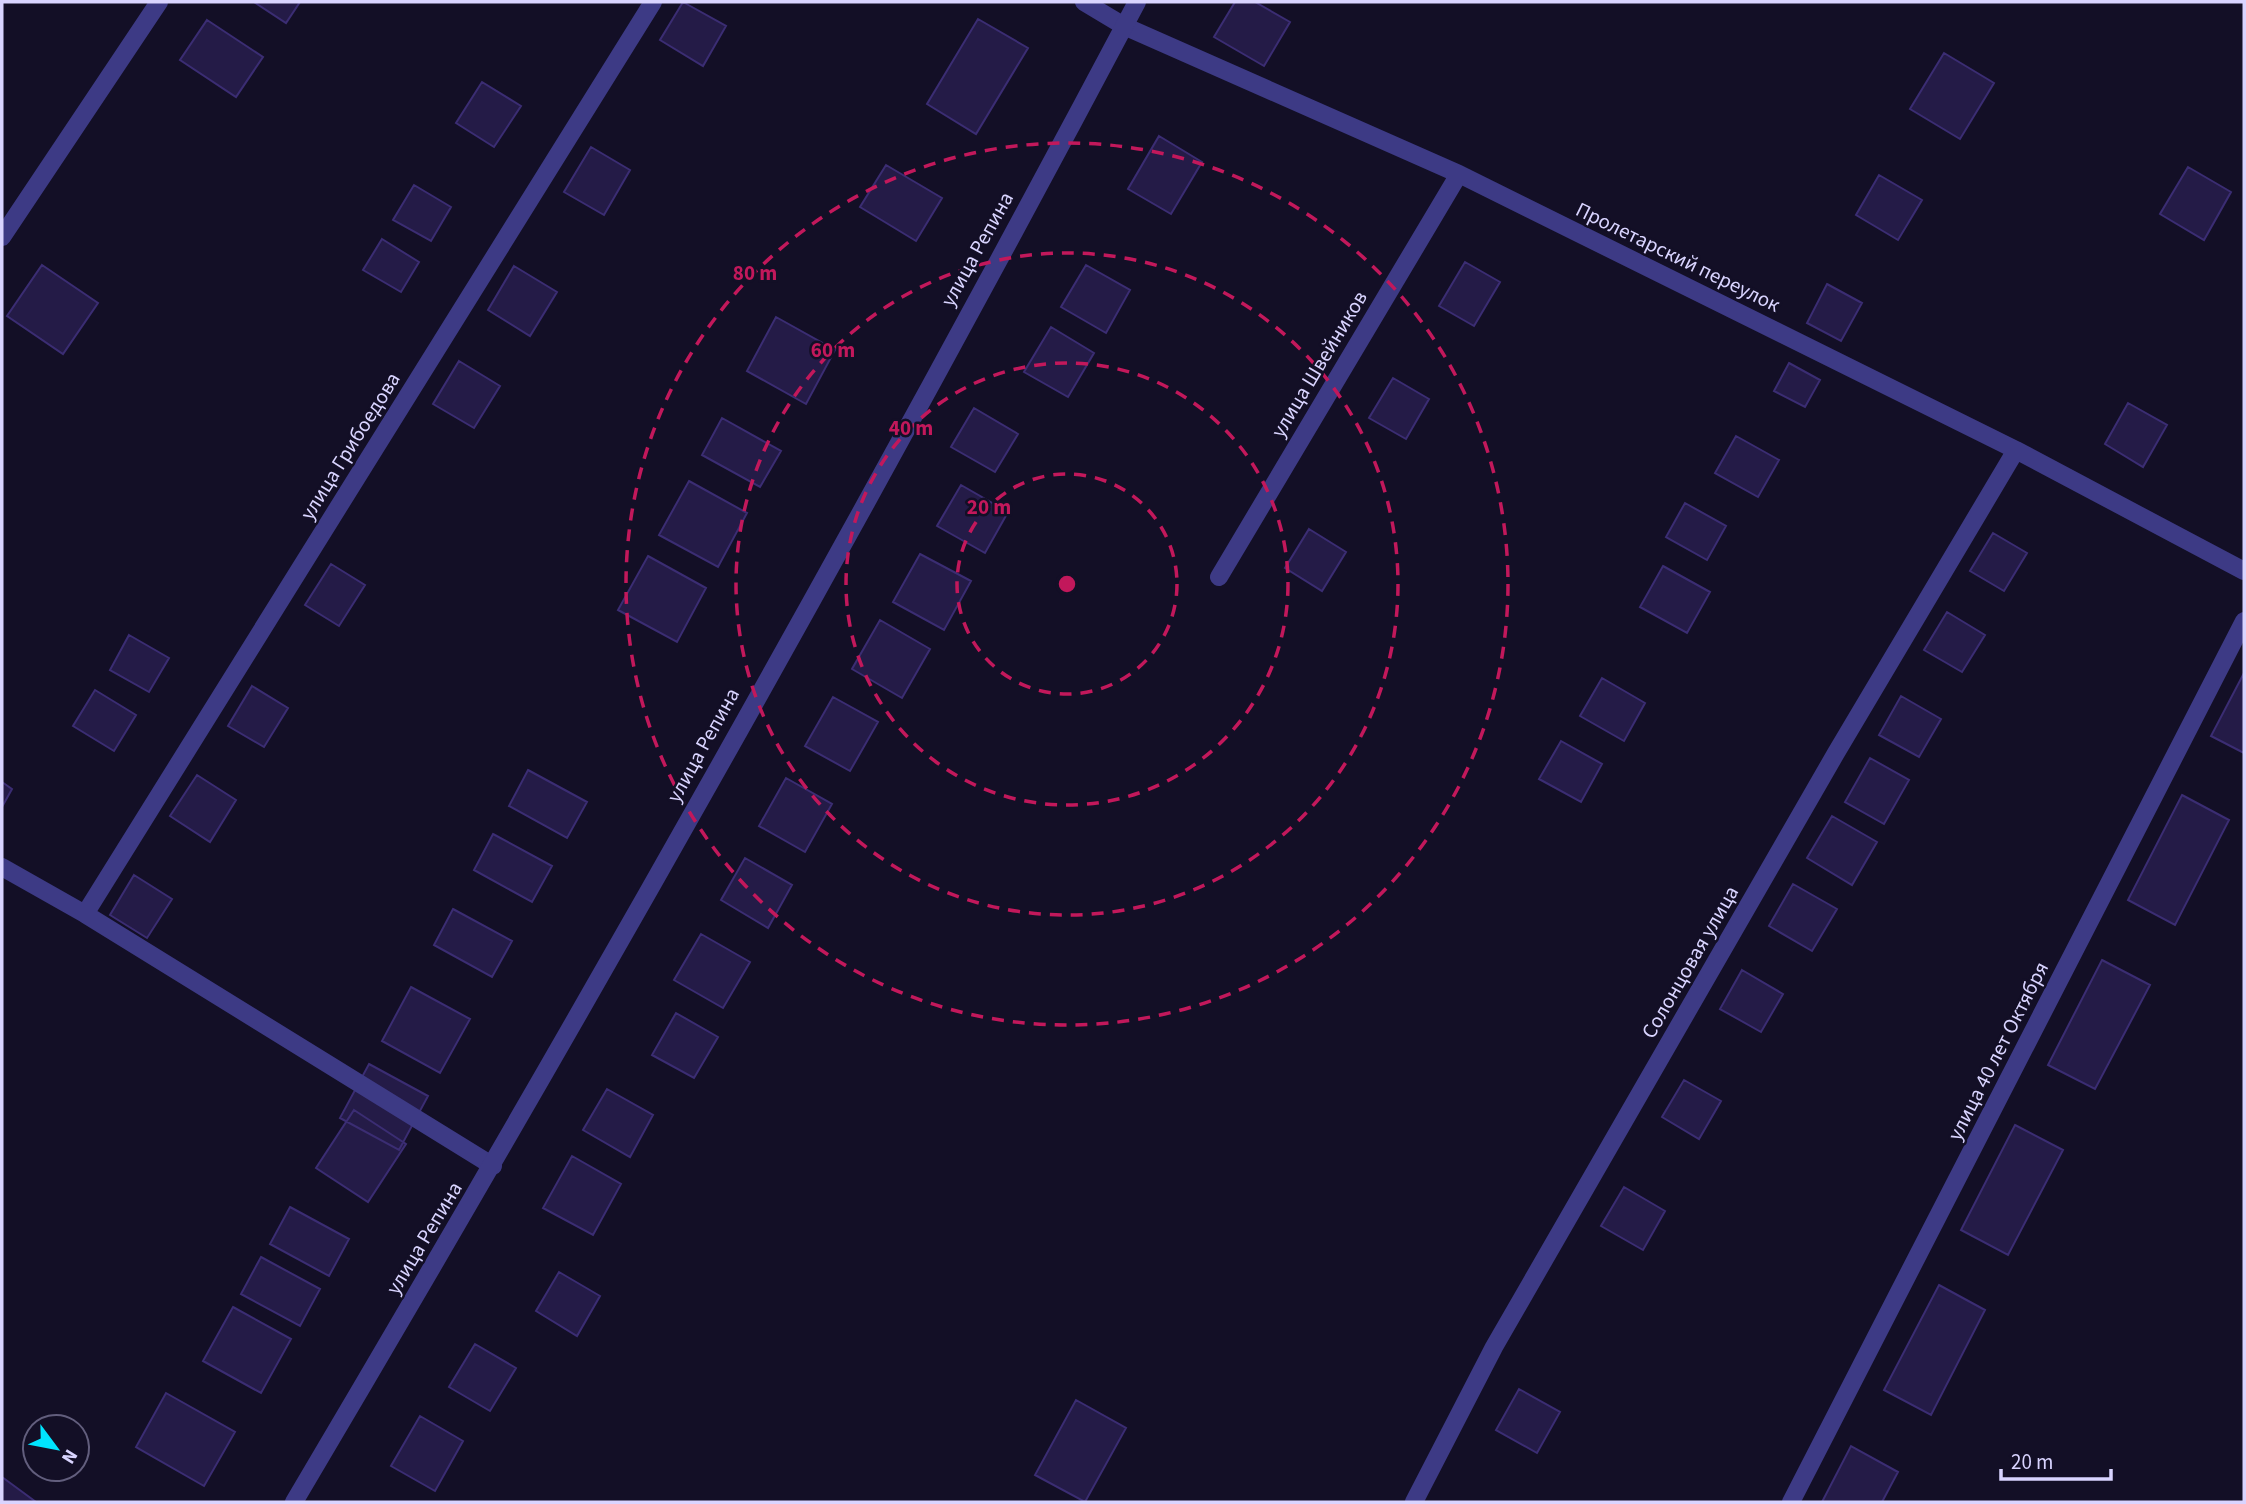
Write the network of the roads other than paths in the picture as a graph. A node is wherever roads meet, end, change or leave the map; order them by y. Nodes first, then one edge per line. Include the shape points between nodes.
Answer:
1 (159, 2) edge
2 (653, 2) edge
3 (1084, 2) edge
4 (1137, 2) edge
5 (1124, 26) junction
6 (1458, 174) junction
7 (2, 237) edge
8 (2016, 450) junction
9 (2244, 571) edge
10 (1219, 577) dead end
11 (2244, 621) edge
12 (2, 867) edge
13 (85, 914) junction
14 (493, 1166) junction
15 (294, 1502) edge
16 (1414, 1502) edge
17 (1791, 1502) edge

1 - 7 street
2 - 13 street, улица Грибоедова
3 - 5 street, Пролетарский переулок
4 - 5 street, улица Репина
5 - 6 street, Пролетарский переулок
5 - 14 street, улица Репина
6 - 8 street, Пролетарский переулок
6 - 10 street, улица Швейников
8 - 9 street, Пролетарский переулок
8 - 16 street, Солонцовая улица via 1836,752 1494,1347
11 - 17 street, улица 40 лет Октября
12 - 13 street
13 - 14 street
14 - 15 street, улица Репина

